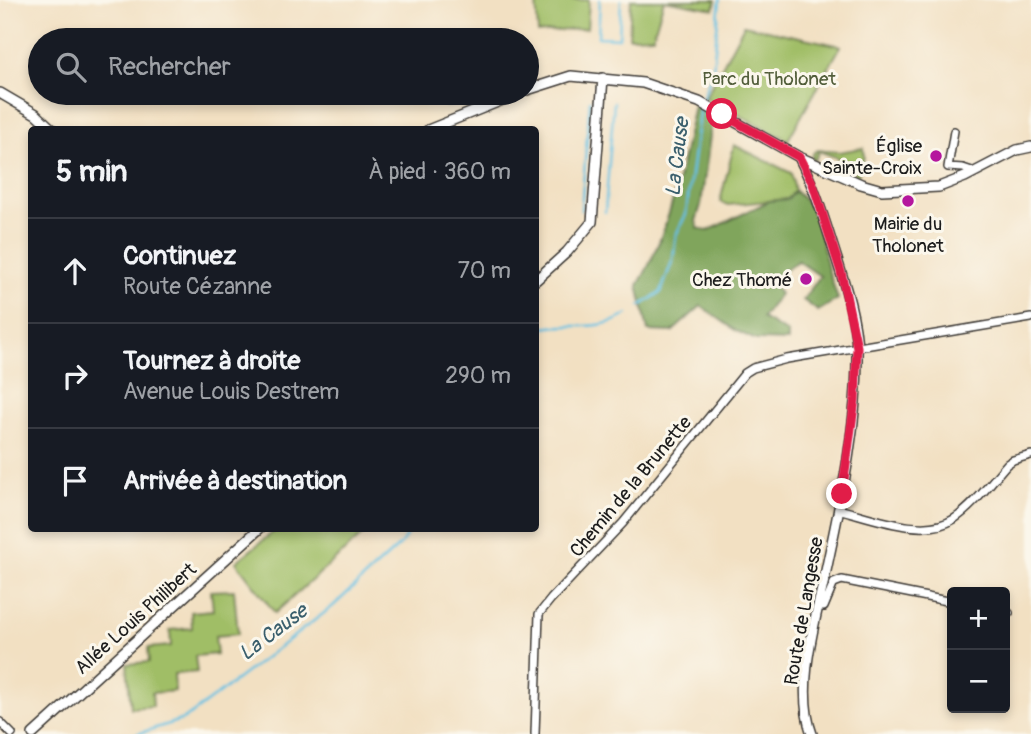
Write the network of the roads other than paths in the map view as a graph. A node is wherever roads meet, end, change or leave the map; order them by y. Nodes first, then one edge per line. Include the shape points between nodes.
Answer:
1 (603, 78) junction
2 (539, 86) edge
3 (0, 93) edge
4 (490, 105) edge
5 (49, 126) edge
6 (438, 126) edge
7 (954, 131) dead end
8 (1031, 147) edge
9 (799, 157) junction
10 (975, 172) junction
11 (539, 277) edge
12 (1031, 318) edge
13 (857, 347) junction
14 (1031, 455) edge
15 (838, 509) junction
16 (256, 532) edge
17 (947, 601) edge
18 (819, 607) junction
19 (0, 722) edge
20 (12, 734) edge
21 (33, 734) edge
22 (536, 734) edge
23 (812, 734) edge

1 - 2 street via 570,76
1 - 9 street via 643,83 699,102
1 - 11 street via 592,222
3 - 5 street
4 - 6 street
7 - 10 street via 948,167
8 - 10 street
9 - 10 street via 882,190 939,187
9 - 13 street, Route de Langesse via 813,184 841,272
12 - 13 street, Chemin de la Brunette
13 - 15 street, Route de Langesse via 855,399
13 - 22 street, Chemin de la Brunette via 787,359 745,373 622,523 551,599 540,614
14 - 15 street via 1007,464 963,513 940,527 920,528
15 - 18 street, Route de Langesse
16 - 21 street, Allée Louis Philibert
17 - 18 street via 842,580 834,583 824,607
18 - 23 street, Route de Langesse via 805,693
19 - 20 street

